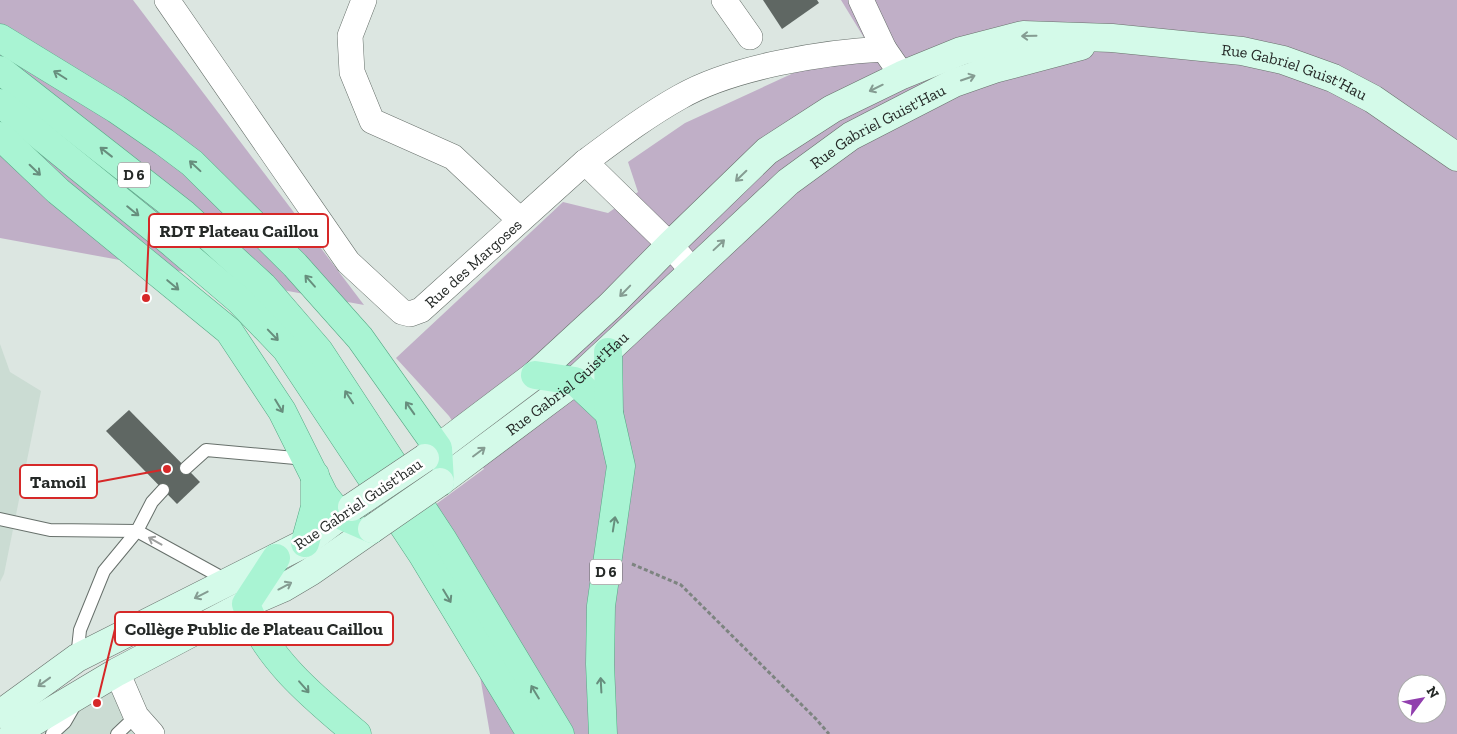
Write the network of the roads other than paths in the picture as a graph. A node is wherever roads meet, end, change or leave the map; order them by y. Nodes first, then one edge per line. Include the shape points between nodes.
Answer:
1 (167, 0) edge
2 (364, 0) edge
3 (724, 0) edge
4 (861, 0) edge
5 (750, 37) dead end
6 (0, 38) edge
7 (1112, 38) junction
8 (884, 49) junction
9 (0, 70) edge
10 (902, 75) junction
11 (0, 103) edge
12 (0, 136) edge
13 (1457, 157) edge
14 (585, 162) junction
15 (520, 220) junction
16 (670, 245) junction
17 (692, 270) junction
18 (608, 352) junction
19 (535, 375) junction
20 (575, 381) junction
21 (609, 413) junction
22 (431, 453) junction
23 (311, 466) junction
24 (186, 468) dead end
25 (440, 482) junction
26 (163, 490) dead end
27 (346, 511) junction
28 (0, 519) edge
29 (372, 529) junction
30 (137, 531) junction
31 (305, 543) junction
32 (276, 558) junction
33 (228, 581) junction
34 (246, 604) junction
35 (77, 658) junction
36 (117, 672) junction
37 (83, 691) junction
38 (0, 714) edge
39 (136, 716) junction
40 (13, 734) edge
41 (52, 734) edge
42 (116, 734) edge
43 (152, 734) edge
44 (357, 734) edge
45 (531, 734) edge
46 (560, 734) edge
47 (603, 734) edge

1 - 15 street, Rue des Margoses via 348,262 402,312 410,314 421,310
2 - 15 street via 350,36 352,72 372,121 453,157
3 - 5 street
4 - 8 street
22 -> 6 main road via 360,338 295,265 192,163 116,109
7 -> 10 main road, Rue Gabriel Guist'Hau via 1023,36 961,52
7 - 13 main road, Rue Gabriel Guist'Hau via 1242,51 1284,60 1334,78 1373,99
17 -> 7 main road, Rue Gabriel Guist'Hau via 788,182 851,136 954,83 994,69
8 - 10 street
8 - 14 street, Rue des Margoses via 843,51 724,78 682,96 636,124
46 -> 9 main road, D 6 via 443,540 319,351 263,286 184,214
10 -> 16 main road, Rue Gabriel Guist'Hau via 832,109 766,151
11 -> 45 main road, D 6 via 202,268 239,300 286,349 422,554
12 -> 23 main road via 58,191 229,331 270,390
14 - 15 street, Rue des Margoses
14 - 16 street
16 - 17 street
16 -> 19 main road, Rue Gabriel Guist'Hau
17 - 18 main road, Rue Gabriel Guist'Hau
18 - 20 main road, Rue Gabriel Guist'Hau
18 - 21 main road
19 - 20 main road
19 - 22 main road, Rue Gabriel Guist'Hau
20 - 21 main road
25 -> 20 main road, Rue Gabriel Guist'Hau
47 -> 21 main road, D 6 via 601,606 621,466
22 - 25 main road
22 - 27 main road, Rue Gabriel Guist'hau, bridge
23 - 24 lane via 206,450
23 - 27 main road via 324,495
23 - 31 main road via 315,507
25 - 29 main road, Rue Gabriel Guist'Hau, bridge
26 - 30 lane via 152,502
27 - 29 main road
27 - 31 main road, Rue Gabriel Guist'hau
28 - 30 lane via 50,530
34 -> 29 main road, Rue Gabriel Guist'Hau via 310,572
33 -> 30 lane
30 - 35 lane via 104,571 80,630
31 - 32 main road, Rue Gabriel Guist'hau
32 - 33 main road, Rue Gabriel Guist'Hau
32 - 34 main road
33 -> 35 main road, Rue Gabriel Guist'Hau
34 - 36 main road, Rue Gabriel Guist'Hau
34 -> 44 main road via 254,627 272,651 314,698
35 - 37 street
35 -> 38 main road, Rue Gabriel Guist'Hau
36 - 37 main road, Rue Gabriel Guist'Hau
36 - 39 street
37 - 40 main road, Rue Gabriel Guist'Hau
37 - 41 lane via 65,722
39 - 42 lane
39 - 43 street

